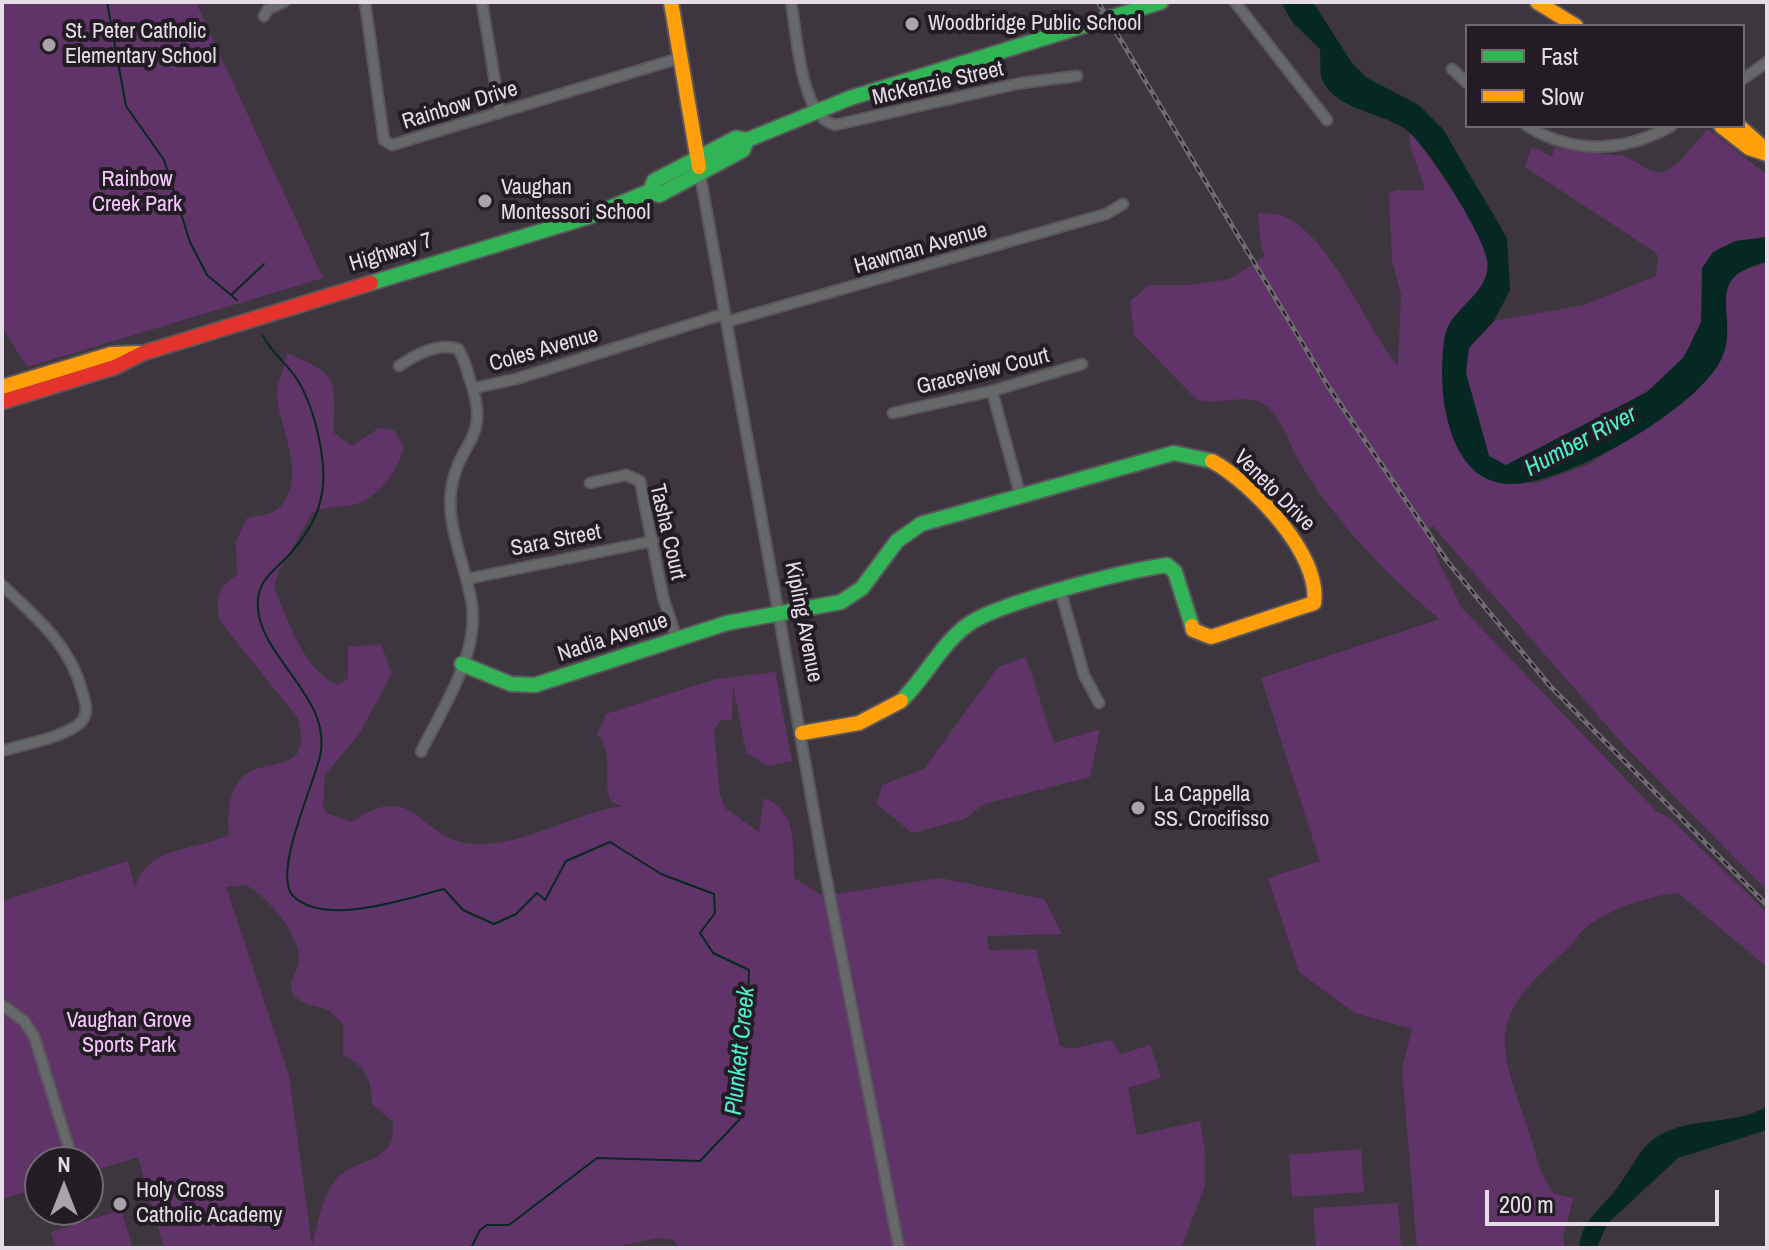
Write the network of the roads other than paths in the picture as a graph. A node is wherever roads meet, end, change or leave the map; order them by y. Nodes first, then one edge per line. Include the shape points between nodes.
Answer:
1 (284, 2) edge
2 (365, 2) edge
3 (482, 2) edge
4 (671, 2) edge
5 (791, 2) edge
6 (1161, 2) edge
7 (1235, 2) edge
8 (1537, 2) edge
9 (264, 16) dead end
10 (1573, 24) edge
11 (680, 58) junction
12 (1767, 62) edge
13 (1452, 69) dead end
14 (1077, 76) dead end
15 (1745, 78) edge
16 (1465, 81) edge
17 (815, 110) junction
18 (500, 113) junction
19 (1327, 120) dead end
20 (1532, 128) edge
21 (1667, 128) edge
22 (1724, 128) edge
23 (1741, 128) edge
24 (1767, 152) edge
25 (698, 166) junction
26 (1123, 204) dead end
27 (725, 318) junction
28 (143, 353) junction
29 (1082, 364) dead end
30 (71, 366) junction
31 (399, 366) dead end
32 (62, 384) junction
33 (2, 387) edge
34 (474, 388) junction
35 (992, 391) junction
36 (2, 402) edge
37 (893, 413) dead end
38 (590, 483) dead end
39 (1020, 494) junction
40 (653, 541) junction
41 (467, 579) junction
42 (2, 585) edge
43 (1061, 593) junction
44 (779, 614) junction
45 (677, 640) junction
46 (462, 664) junction
47 (1099, 703) dead end
48 (802, 733) junction
49 (2, 751) edge
50 (421, 752) dead end
51 (2, 1005) edge
52 (68, 1146) edge
53 (899, 1248) edge

1 - 9 street
2 - 18 street, Rainbow Drive via 384,140 392,145
3 - 18 street
4 - 11 street, Kipling Avenue
5 - 17 street
6 - 17 street, Highway 7
7 - 19 street
8 - 10 street
11 - 18 street, Rainbow Drive
11 - 25 street, Kipling Avenue
12 - 15 street
13 - 16 street
14 - 17 street, McKenzie Street via 1021,83 843,124 825,123
17 - 25 street, Highway 7 via 747,140 743,150
20 - 21 street via 1571,144 1608,148 1630,145
22 - 24 street via 1749,148
23 - 24 street
25 - 27 street, Kipling Avenue
25 - 28 street, Highway 7 via 659,195 650,191 588,217
26 - 27 street, Hawman Avenue via 1106,214
27 - 34 street, Coles Avenue
27 - 44 street, Kipling Avenue
28 - 30 street, Highway 7 via 111,354
28 - 32 street, Highway 7
29 - 35 street, Graceview Court
30 - 32 street
30 - 33 street, Highway 7
31 - 34 street, Coles Avenue via 413,356 453,347 461,353
32 - 36 street, Highway 7
34 - 41 street via 477,429 451,492
35 - 37 street, Graceview Court
35 - 39 street
38 - 40 street, Tasha Court via 626,475 640,481
39 - 43 street, Veneto Drive via 1163,454 1205,458 1231,474 1299,545 1318,595 1309,606 1206,637 1193,630 1175,572 1167,565
39 - 44 street, Veneto Drive via 914,527 848,598
40 - 41 street, Sara Street
40 - 45 street, Tasha Court
41 - 46 street via 473,623
42 - 49 street via 65,649 86,707 84,718 72,728
43 - 47 street via 1084,675
43 - 48 street, Veneto Drive via 973,621 891,712
44 - 45 street, Nadia Avenue via 727,623
44 - 48 street, Kipling Avenue
45 - 46 street, Nadia Avenue via 535,685 511,684
46 - 50 street
48 - 53 street, Kipling Avenue
51 - 52 street via 34,1036

